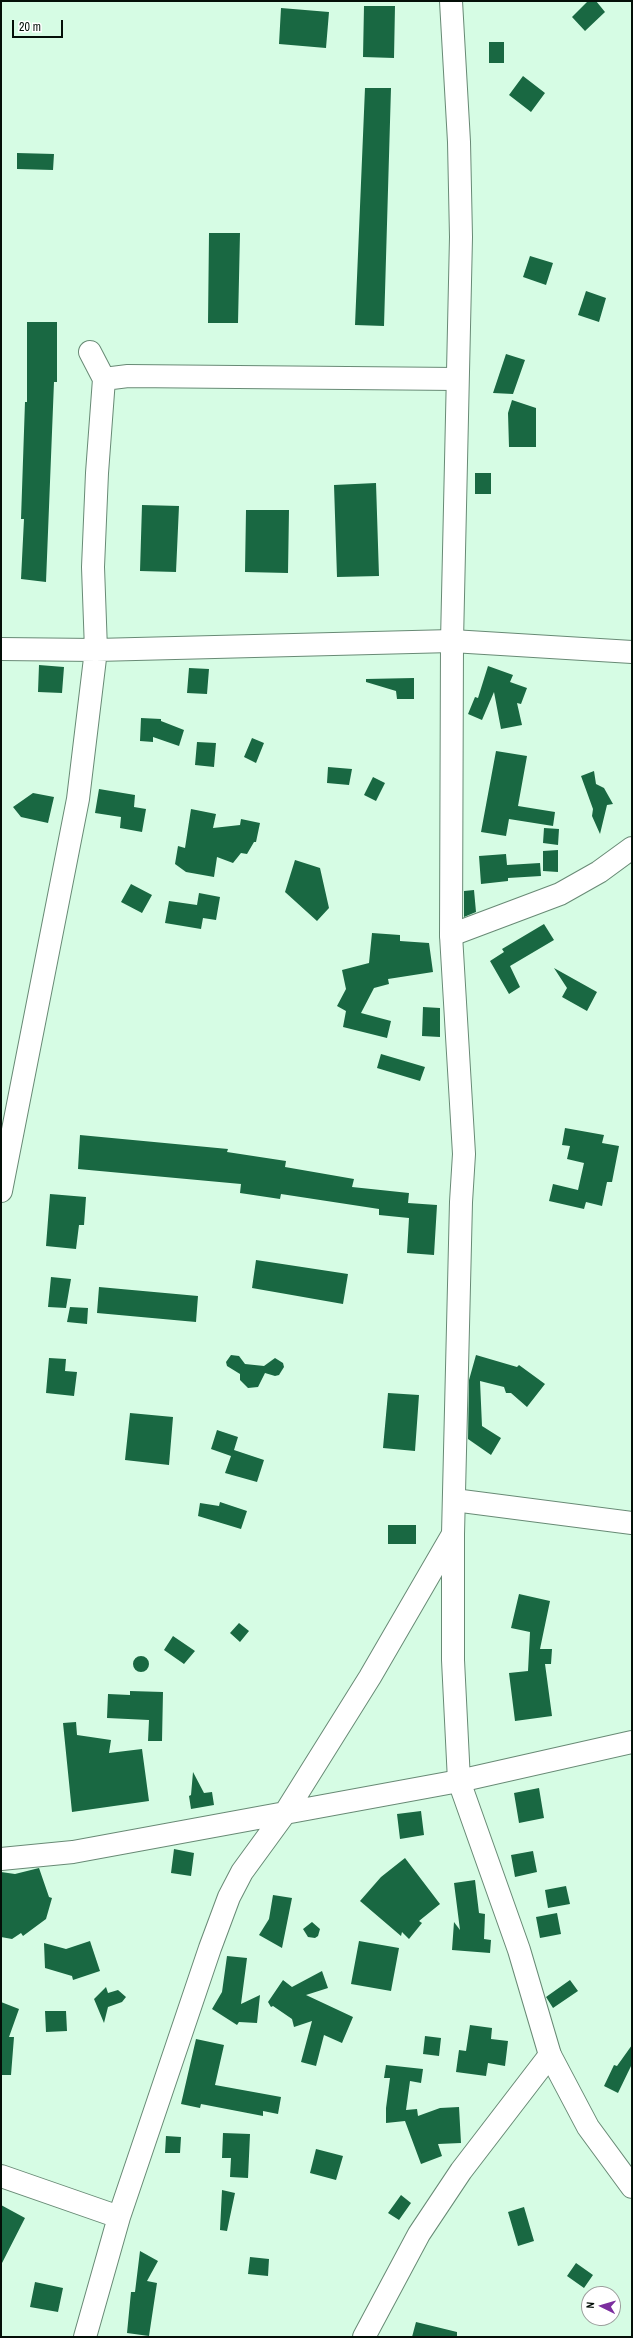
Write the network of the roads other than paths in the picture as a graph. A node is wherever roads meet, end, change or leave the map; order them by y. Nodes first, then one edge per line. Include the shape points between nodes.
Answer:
1 (451, 1) edge
2 (90, 352) dead end
3 (104, 379) junction
4 (457, 379) junction
5 (452, 641) junction
6 (1, 649) edge
7 (96, 650) junction
8 (632, 652) edge
9 (632, 848) edge
10 (451, 935) junction
11 (1, 1191) edge
12 (454, 1500) junction
13 (632, 1523) edge
14 (453, 1534) junction
15 (632, 1742) edge
16 (459, 1781) junction
17 (285, 1814) junction
18 (1, 1859) edge
19 (550, 2055) junction
20 (1, 2176) edge
21 (632, 2187) edge
22 (119, 2217) junction
23 (85, 2337) edge
24 (364, 2337) edge

1 - 4 street via 461,229
2 - 3 street
3 - 4 street via 136,376
3 - 7 street via 93,567
4 - 5 street
5 - 7 street
5 - 8 street
5 - 10 street
6 - 7 street
7 - 11 street via 78,799
9 - 10 street via 599,872 560,894
10 - 12 street via 464,1154
12 - 13 street via 563,1512
12 - 14 street
14 - 16 street via 453,1660
14 - 17 street via 370,1677
15 - 16 street
16 - 17 street
16 - 19 street via 519,1950
17 - 18 street via 74,1852
17 - 22 street via 242,1872 229,1897
19 - 21 street via 588,2127
19 - 24 street via 461,2171 419,2234
20 - 22 street
22 - 23 street

